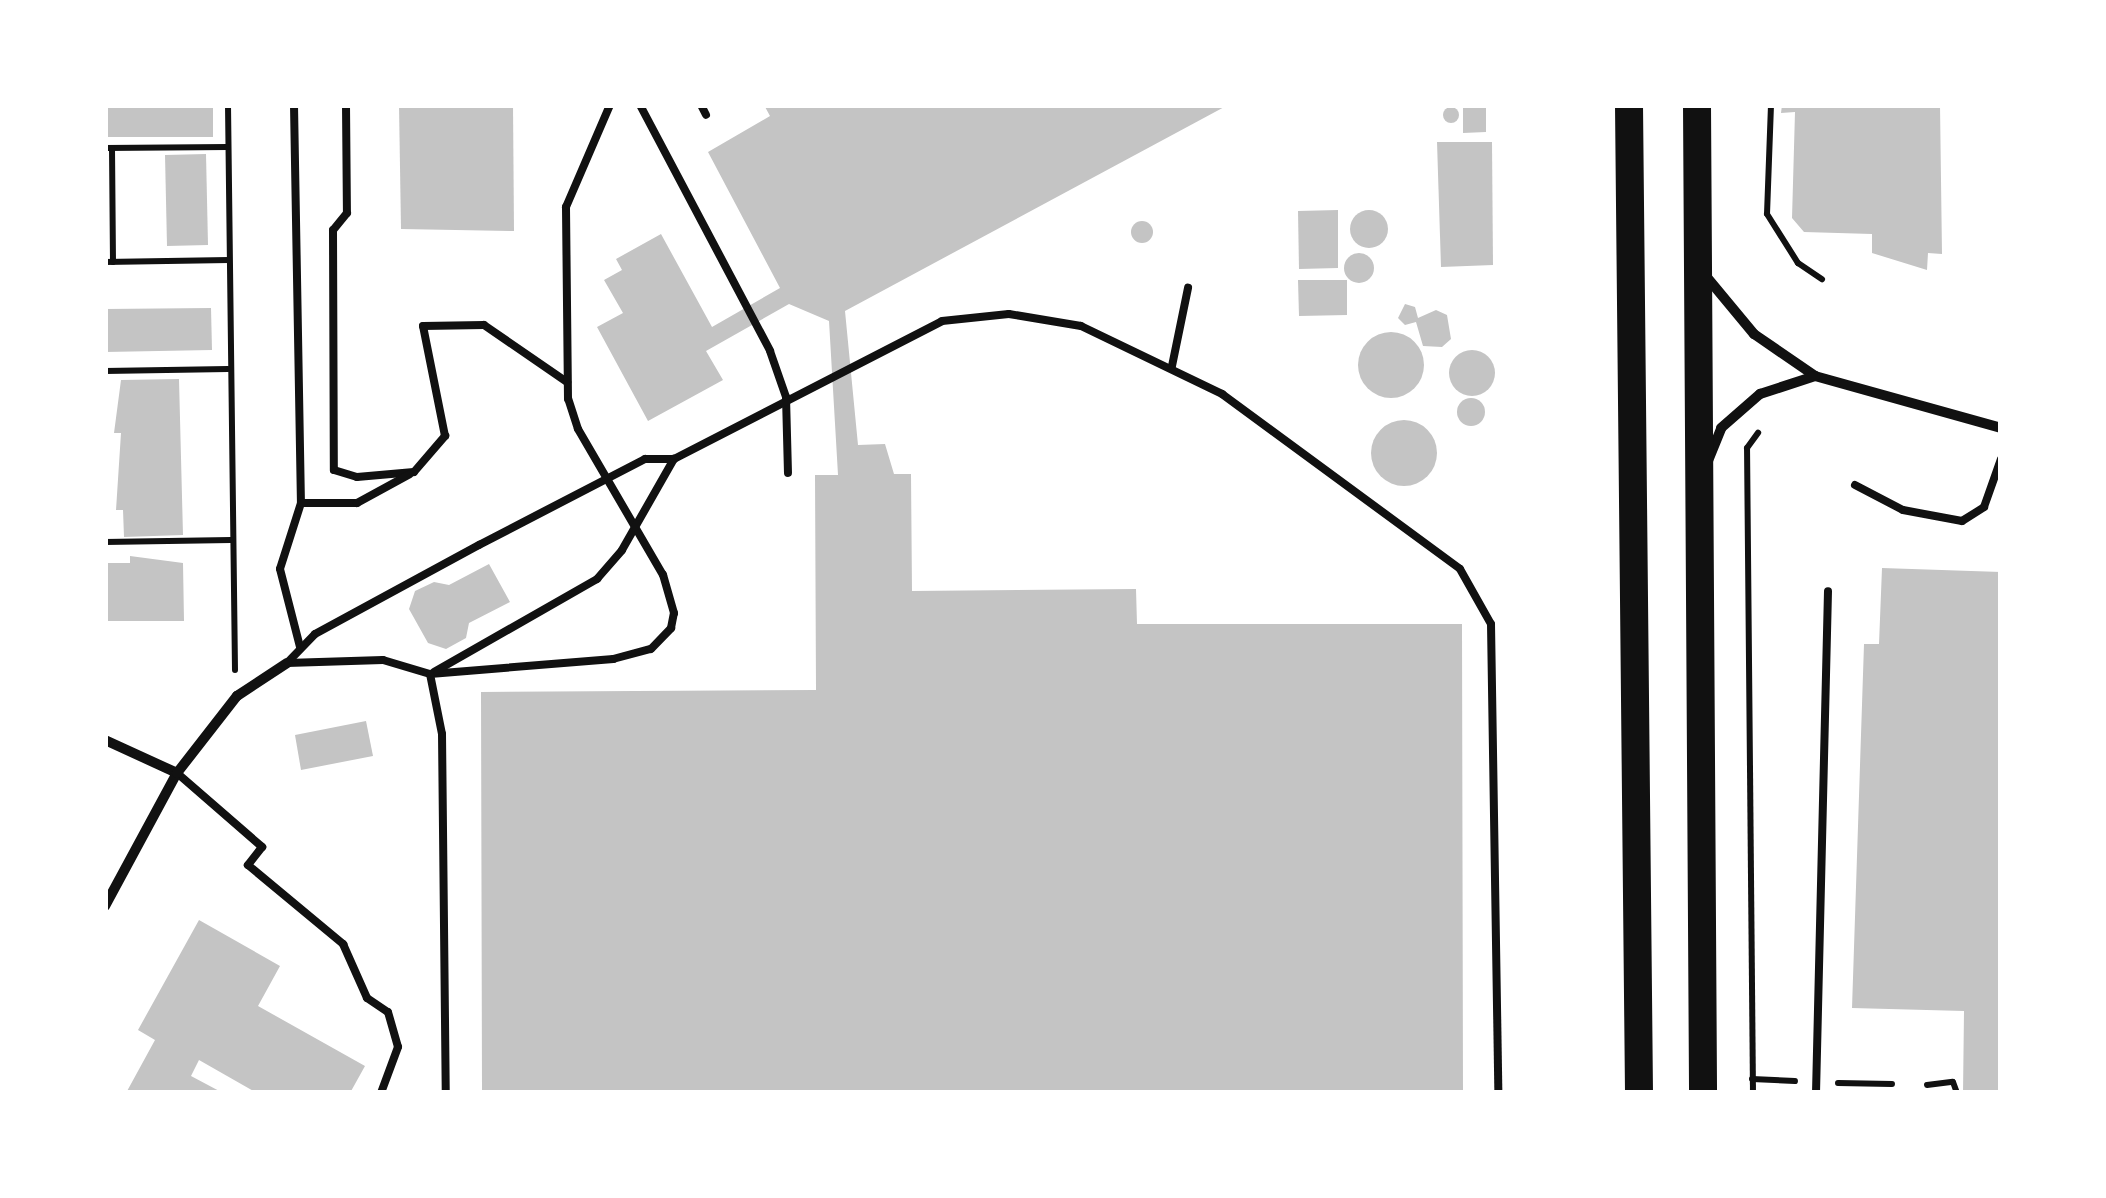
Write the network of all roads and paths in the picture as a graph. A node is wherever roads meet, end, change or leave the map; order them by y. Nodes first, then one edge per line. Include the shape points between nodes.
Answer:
1 (228, 105) edge
2 (294, 105) edge
3 (346, 105) edge
4 (610, 105) edge
5 (640, 105) edge
6 (701, 105) edge
7 (1629, 105) edge
8 (1697, 105) edge
9 (1770, 105) edge
10 (706, 115) dead end
11 (228, 147) junction
12 (108, 148) edge
13 (229, 260) junction
14 (109, 262) edge
15 (1700, 267) junction
16 (1822, 280) dead end
17 (1188, 288) dead end
18 (1172, 366) junction
19 (228, 369) junction
20 (105, 371) edge
21 (1815, 376) junction
22 (567, 382) junction
23 (786, 397) junction
24 (1764, 427) dead end
25 (2001, 428) edge
26 (674, 459) junction
27 (2001, 459) edge
28 (414, 472) junction
29 (788, 473) dead end
30 (608, 478) junction
31 (1698, 485) junction
32 (1855, 485) dead end
33 (301, 504) junction
34 (105, 521) edge
35 (636, 525) junction
36 (232, 540) junction
37 (105, 542) edge
38 (1828, 591) dead end
39 (300, 647) junction
40 (287, 663) junction
41 (430, 674) junction
42 (236, 696) junction
43 (105, 740) edge
44 (176, 773) junction
45 (105, 906) edge
46 (1752, 1079) junction
47 (1796, 1081) dead end
48 (1834, 1083) dead end
49 (1892, 1084) dead end
50 (1927, 1086) dead end
51 (380, 1093) edge
52 (446, 1093) edge
53 (1498, 1093) edge
54 (1638, 1093) edge
55 (1704, 1093) edge
56 (1753, 1093) edge
57 (1816, 1093) edge
58 (1957, 1093) edge

1 - 11 path
2 - 33 lane
3 - 28 lane via 347,213 333,230 334,470 357,477
4 - 22 lane via 566,207
5 - 23 lane via 770,351
6 - 10 lane
7 - 54 highway
8 - 15 highway
9 - 16 path via 1767,214 1789,252
11 - 12 path
11 - 13 path
12 - 14 path
13 - 14 path
13 - 19 path
15 - 21 street via 1754,334
15 - 31 highway
17 - 18 lane
18 - 23 lane via 1070,323 973,314 942,321
18 - 53 lane via 1222,394 1460,569 1491,624
19 - 20 path
19 - 36 path
21 - 25 street
21 - 31 street via 1760,394 1720,428
22 - 28 lane via 484,324 423,326 445,436
22 - 30 lane via 578,429
23 - 26 lane
23 - 29 lane
24 - 46 path via 1746,448
26 - 30 lane via 645,459
26 - 35 lane
27 - 32 lane via 1984,508 1962,521 1903,510
28 - 33 lane via 357,503
30 - 35 lane
30 - 39 lane
31 - 55 highway
33 - 39 lane via 280,568
34 - 37 path
35 - 41 lane via 597,579
35 - 41 lane via 670,593 674,614 663,640 613,660
36 - 37 path
36 - 42 path
38 - 57 lane
39 - 40 lane
40 - 41 lane via 383,660
40 - 42 street
41 - 52 lane via 442,734
42 - 44 street
43 - 44 street
44 - 45 street
44 - 51 lane via 262,848 248,865 342,944 367,998 388,1012 398,1048
46 - 47 path
46 - 56 path
48 - 49 path
50 - 58 path via 1953,1082

